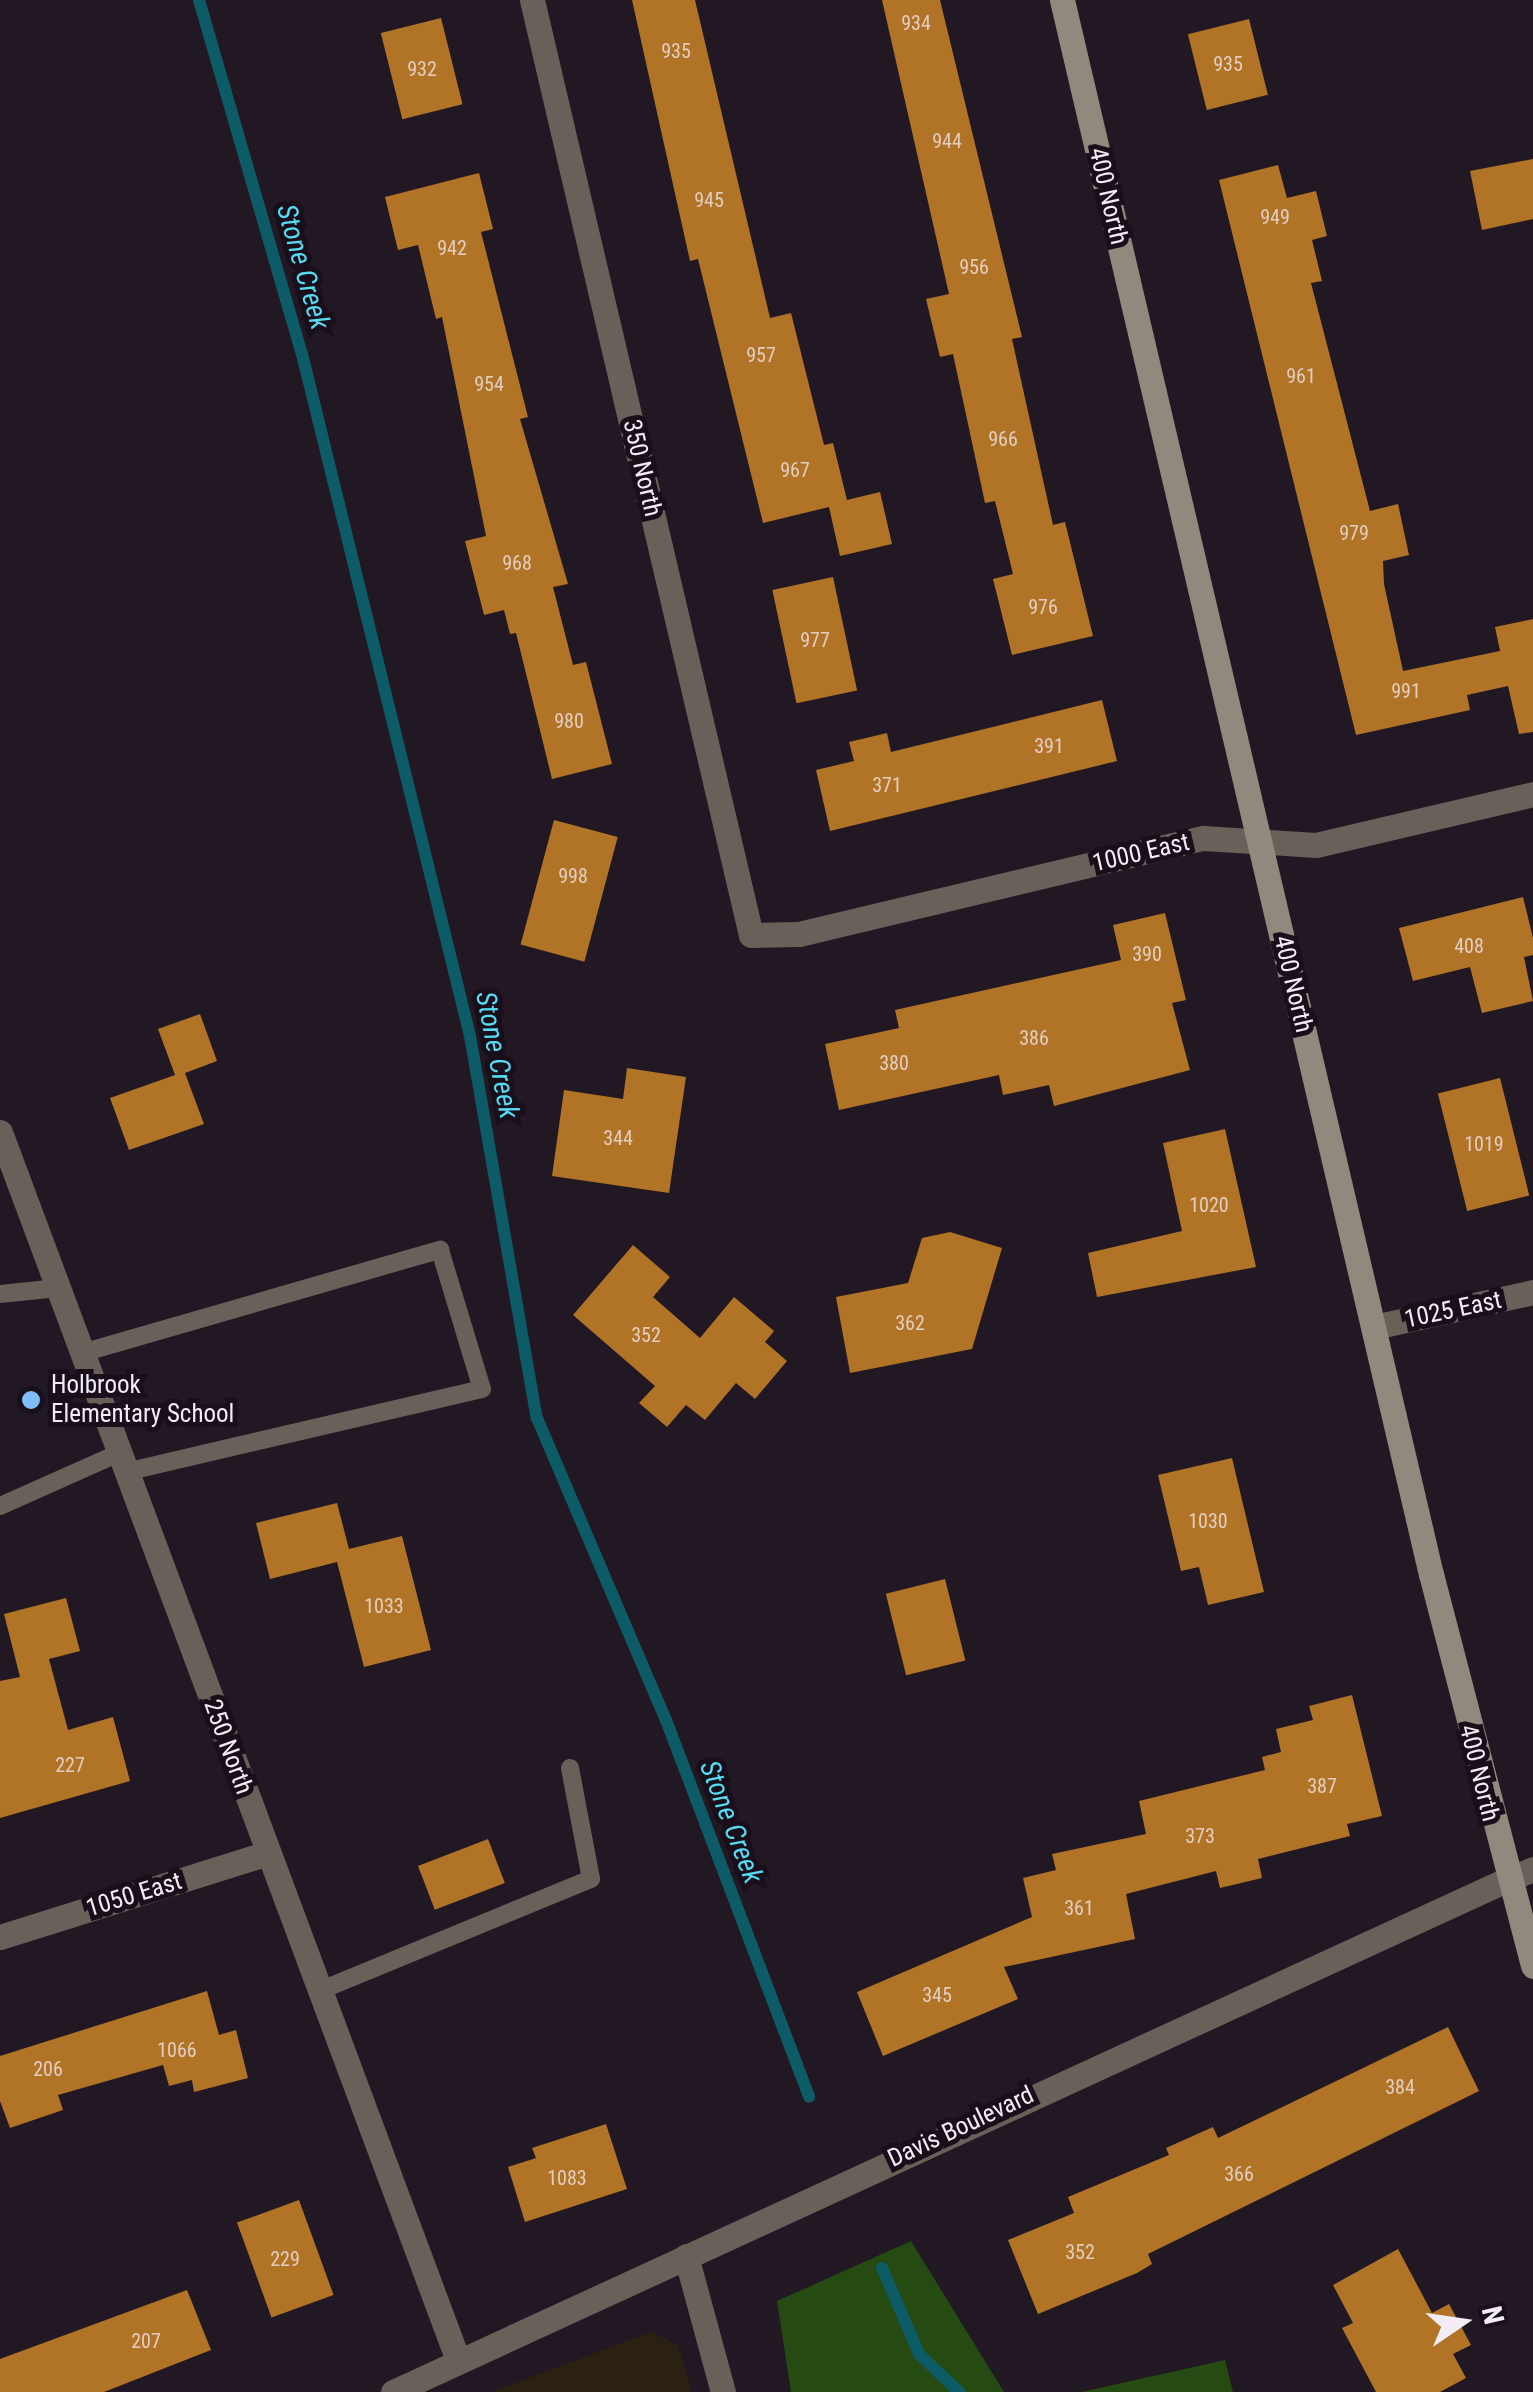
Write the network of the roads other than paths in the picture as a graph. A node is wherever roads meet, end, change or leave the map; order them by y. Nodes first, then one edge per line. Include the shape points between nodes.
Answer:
1 (532, 0) edge
2 (1062, 0) edge
3 (1533, 794) edge
4 (1260, 841) junction
5 (752, 935) joint
6 (0, 1132) edge
7 (58, 1288) junction
8 (1533, 1292) edge
9 (0, 1294) edge
10 (1374, 1328) junction
11 (82, 1353) junction
12 (122, 1462) junction
13 (0, 1506) edge
14 (570, 1768) dead end
15 (268, 1853) junction
16 (1533, 1869) edge
17 (1506, 1880) junction
18 (0, 1937) edge
19 (1533, 1966) edge
20 (319, 1990) junction
21 (686, 2256) junction
22 (458, 2360) junction
23 (393, 2392) edge
24 (723, 2392) edge

1 - 5 street, 350 North
2 - 4 main road, 400 North
3 - 4 street, 1000 East via 1316,845
4 - 5 street, 1000 East via 1203,838 799,934
4 - 10 main road, 400 North
6 - 7 street, 250 North
7 - 9 lane
7 - 11 street, 250 North
8 - 10 street, 1025 East
10 - 17 main road, 400 North
11 - 12 street, 250 North
11 - 12 lane via 440,1250 482,1389
12 - 13 lane
12 - 15 street, 250 North
14 - 20 lane via 590,1879
15 - 18 street, 1050 East
15 - 20 street, 250 North
16 - 17 street, Davis Boulevard
17 - 19 main road, 400 North
17 - 21 street, Davis Boulevard
20 - 22 street, 250 North
21 - 22 street, Davis Boulevard
21 - 24 street
22 - 23 street, Davis Boulevard

